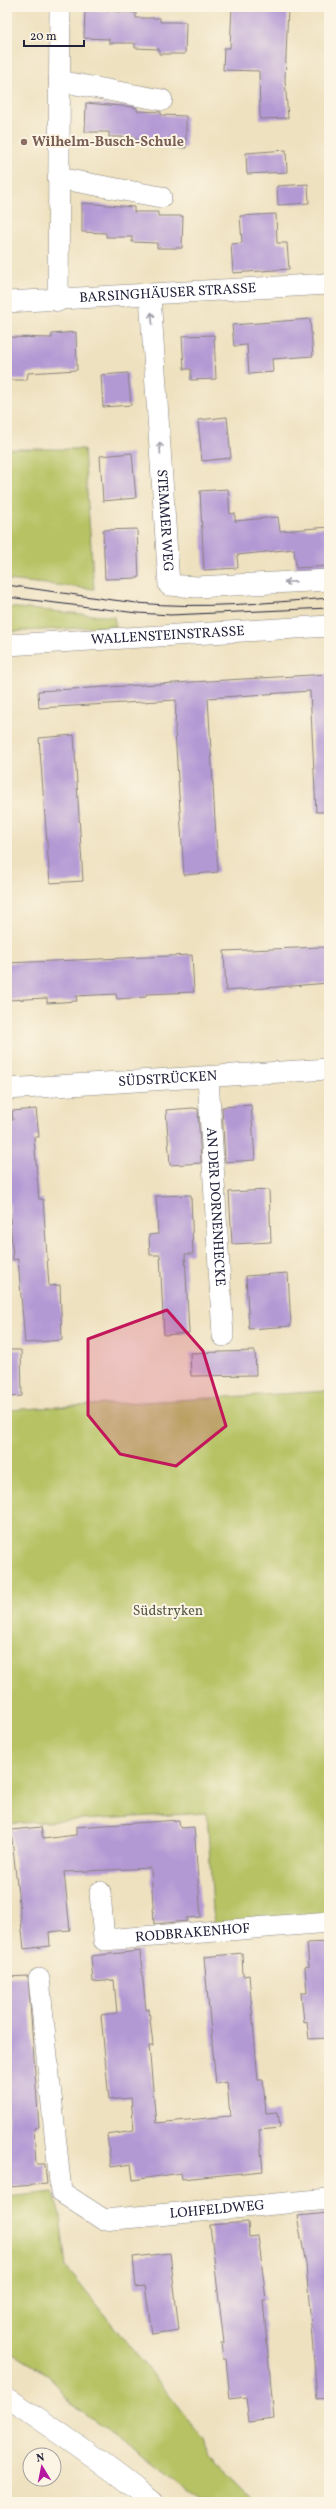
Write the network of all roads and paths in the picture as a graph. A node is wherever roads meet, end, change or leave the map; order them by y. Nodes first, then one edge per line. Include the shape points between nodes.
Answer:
1 (60, 7) edge
2 (59, 81) junction
3 (162, 100) dead end
4 (58, 178) junction
5 (161, 197) dead end
6 (329, 284) edge
7 (150, 295) junction
8 (58, 301) junction
9 (7, 302) edge
10 (329, 580) edge
11 (329, 626) edge
12 (7, 646) edge
13 (329, 1070) edge
14 (208, 1076) junction
15 (7, 1089) edge
16 (223, 1336) dead end
17 (100, 1892) dead end
18 (329, 1922) edge
19 (39, 1979) dead end
20 (329, 2199) edge
21 (7, 2398) edge
22 (153, 2502) edge

1 - 2 street
2 - 3 street
2 - 4 street
4 - 5 street
4 - 8 street
6 - 7 street, BARSINGHÄUSER STRASSE
7 - 8 street, BARSINGHÄUSER STRASSE
10 -> 7 street, STEMMER WEG via 197,587 169,585
8 - 9 street, BARSINGHÄUSER STRASSE
11 - 12 street, WALLENSTEINSTRASSE
13 - 14 street, SÜDSTRÜCKEN
14 - 15 street, SÜDSTRÜCKEN
14 - 16 street, AN DER DORNENHECKE
17 - 18 street, RODBRAKENHOF via 104,1940
19 - 20 street, LOHFELDWEG via 61,2192 104,2220
21 - 22 street via 114,2471

